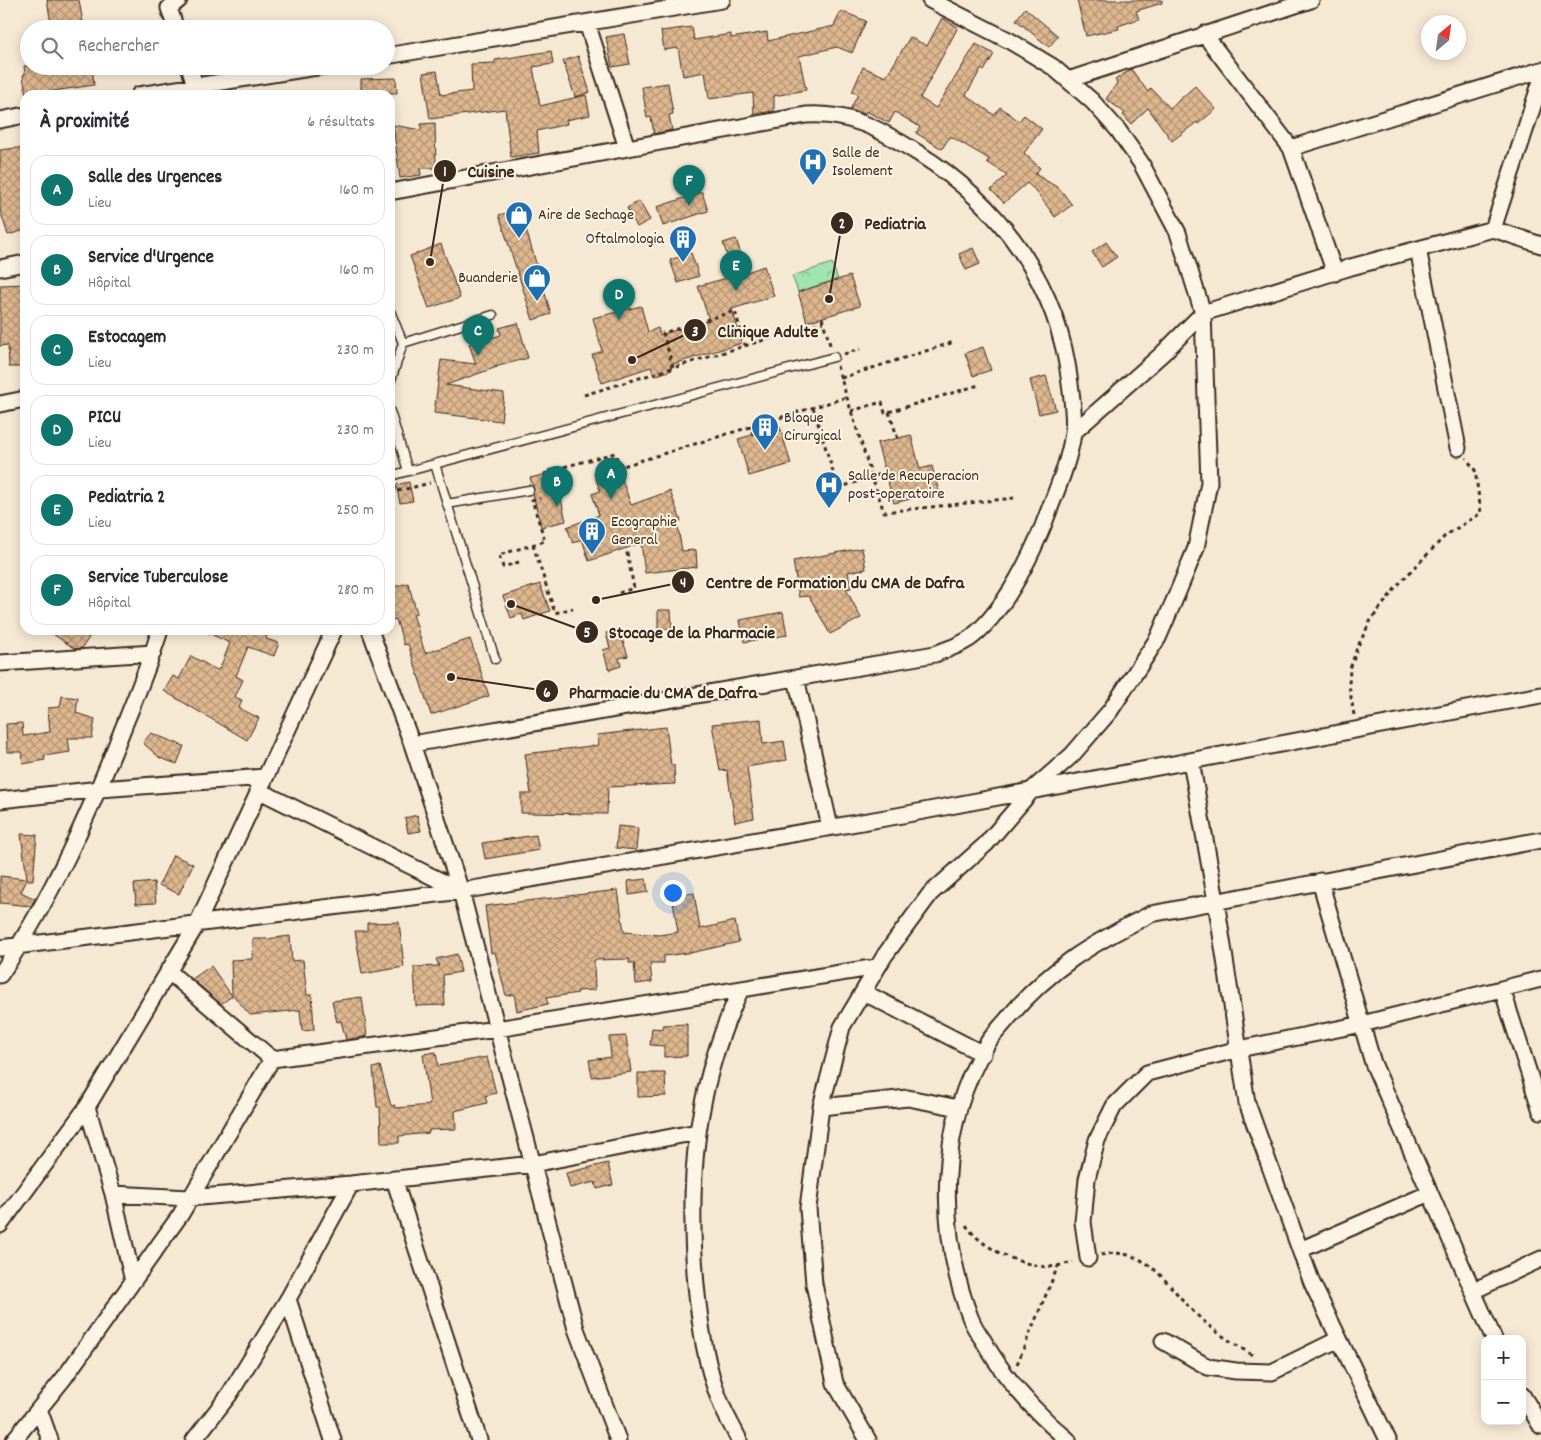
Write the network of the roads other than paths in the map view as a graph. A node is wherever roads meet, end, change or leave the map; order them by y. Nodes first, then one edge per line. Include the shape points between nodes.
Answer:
1 (722, 0) edge
2 (930, 0) edge
3 (1311, 0) edge
4 (170, 3) edge
5 (174, 20) edge
6 (587, 23) junction
7 (1204, 34) junction
8 (395, 55) edge
9 (1541, 70) edge
10 (192, 75) edge
11 (280, 75) edge
12 (1068, 80) junction
13 (1541, 81) edge
14 (195, 85) junction
15 (215, 89) edge
16 (166, 90) edge
17 (20, 116) edge
18 (0, 120) edge
19 (627, 148) junction
20 (1291, 148) junction
21 (395, 191) edge
22 (1493, 228) junction
23 (1541, 245) edge
24 (1418, 248) junction
25 (20, 264) edge
26 (0, 268) edge
27 (1335, 273) junction
28 (1203, 313) junction
29 (493, 315) dead end
30 (395, 323) edge
31 (403, 343) junction
32 (834, 357) road end
33 (395, 368) edge
34 (20, 401) edge
35 (0, 404) edge
36 (395, 427) edge
37 (1074, 432) junction
38 (1458, 448) road end
39 (435, 464) junction
40 (408, 471) junction
41 (395, 475) edge
42 (529, 490) dead end
43 (447, 504) junction
44 (158, 635) edge
45 (332, 635) edge
46 (372, 635) edge
47 (153, 653) junction
48 (495, 659) dead end
49 (0, 663) edge
50 (796, 678) junction
51 (1541, 695) edge
52 (412, 744) junction
53 (1191, 761) junction
54 (261, 783) junction
55 (100, 789) junction
56 (1032, 790) junction
57 (0, 800) edge
58 (830, 827) junction
59 (1541, 840) edge
60 (1320, 882) junction
61 (461, 892) junction
62 (1216, 901) junction
63 (197, 924) junction
64 (19, 946) junction
65 (0, 948) edge
66 (877, 967) junction
67 (168, 971) junction
68 (0, 975) edge
69 (1541, 979) edge
70 (1502, 989) junction
71 (741, 990) junction
72 (863, 992) junction
73 (1362, 1024) junction
74 (497, 1029) junction
75 (1239, 1049) junction
76 (983, 1054) junction
77 (272, 1059) junction
78 (87, 1107) junction
79 (820, 1107) junction
80 (959, 1108) junction
81 (1541, 1111) edge
82 (697, 1132) junction
83 (533, 1164) junction
84 (394, 1179) junction
85 (350, 1184) junction
86 (1430, 1193) junction
87 (113, 1194) junction
88 (188, 1198) junction
89 (0, 1225) edge
90 (1300, 1250) junction
91 (1088, 1258) road end
92 (1541, 1259) edge
93 (133, 1281) junction
94 (1473, 1291) junction
95 (288, 1300) junction
96 (1492, 1335) edge
97 (1339, 1338) junction
98 (1163, 1341) dead end
99 (1526, 1400) edge
100 (39, 1409) junction
101 (1538, 1416) edge
102 (14, 1440) edge
103 (50, 1440) edge
104 (194, 1440) edge
105 (333, 1440) edge
106 (479, 1440) edge
107 (618, 1440) edge
108 (739, 1440) edge
109 (868, 1440) edge
110 (1068, 1440) edge
111 (1388, 1440) edge

1 - 6 street
2 - 12 street via 1010,41 1054,67
3 - 7 street
4 - 5 street
6 - 8 street
6 - 19 street
7 - 12 street
7 - 20 street
9 - 20 street
10 - 14 street
11 - 15 street
12 - 28 street via 1118,130 1140,163 1178,233
13 - 22 street
14 - 15 street
14 - 16 street
17 - 18 street
19 - 21 street
19 - 37 street via 827,113 874,127 946,171 979,200 1025,255 1056,315 1068,369
20 - 27 street
22 - 23 street
22 - 24 street
24 - 27 street
24 - 38 street
25 - 26 street
27 - 28 street
28 - 37 street
28 - 56 street via 1209,483 1196,548 1158,638 1110,711 1072,755
29 - 31 lane
30 - 31 lane
31 - 33 lane
32 - 39 lane
34 - 35 street
36 - 40 lane
37 - 50 street via 1059,483 1034,547 1000,606 972,638 935,654
39 - 40 lane
39 - 43 lane
40 - 41 lane
42 - 43 lane
43 - 48 lane
44 - 47 street
45 - 54 street
46 - 52 street
47 - 49 street
47 - 55 street
50 - 52 street
50 - 58 street
51 - 53 street
52 - 61 street
53 - 56 street
53 - 62 street
54 - 55 street
54 - 61 street
54 - 63 street
55 - 57 street
55 - 64 street
56 - 58 street
56 - 66 street via 986,844 930,894
58 - 61 street
59 - 60 street
60 - 62 street
60 - 73 street
61 - 63 street
61 - 74 street
62 - 75 street
62 - 76 street via 1151,914 1100,939 1058,968 1028,995 988,1043
63 - 64 street
63 - 67 street
64 - 65 street
64 - 68 street
66 - 71 street
66 - 72 street
67 - 77 street
67 - 78 street
69 - 70 street
70 - 73 street
70 - 81 street
71 - 74 street
71 - 82 street via 723,1026 708,1073
72 - 76 street
72 - 79 street via 842,1027
73 - 75 street
73 - 86 street via 1372,1063
74 - 77 street
74 - 83 street
75 - 90 street via 1247,1103
75 - 91 street via 1147,1073 1114,1106 1098,1140 1087,1179 1083,1222
76 - 80 street
77 - 88 street
78 - 87 street
78 - 89 street
79 - 80 street via 908,1098
79 - 109 street via 808,1208 814,1284 835,1384
80 - 110 street via 949,1144 948,1185 952,1258 970,1318 997,1364 1028,1404
82 - 83 street
82 - 108 street via 693,1172 693,1251 700,1331 722,1406
83 - 84 street
83 - 107 street via 576,1329
84 - 85 street
84 - 106 street
85 - 88 street
85 - 95 street
86 - 90 street
86 - 94 street
87 - 88 street
87 - 93 street
88 - 93 street via 181,1214
90 - 97 street
92 - 94 street
93 - 100 street
94 - 96 street
95 - 104 street via 229,1395
95 - 105 street
97 - 98 street via 1272,1372 1208,1367
97 - 111 street
99 - 101 street
100 - 102 street
100 - 103 street

